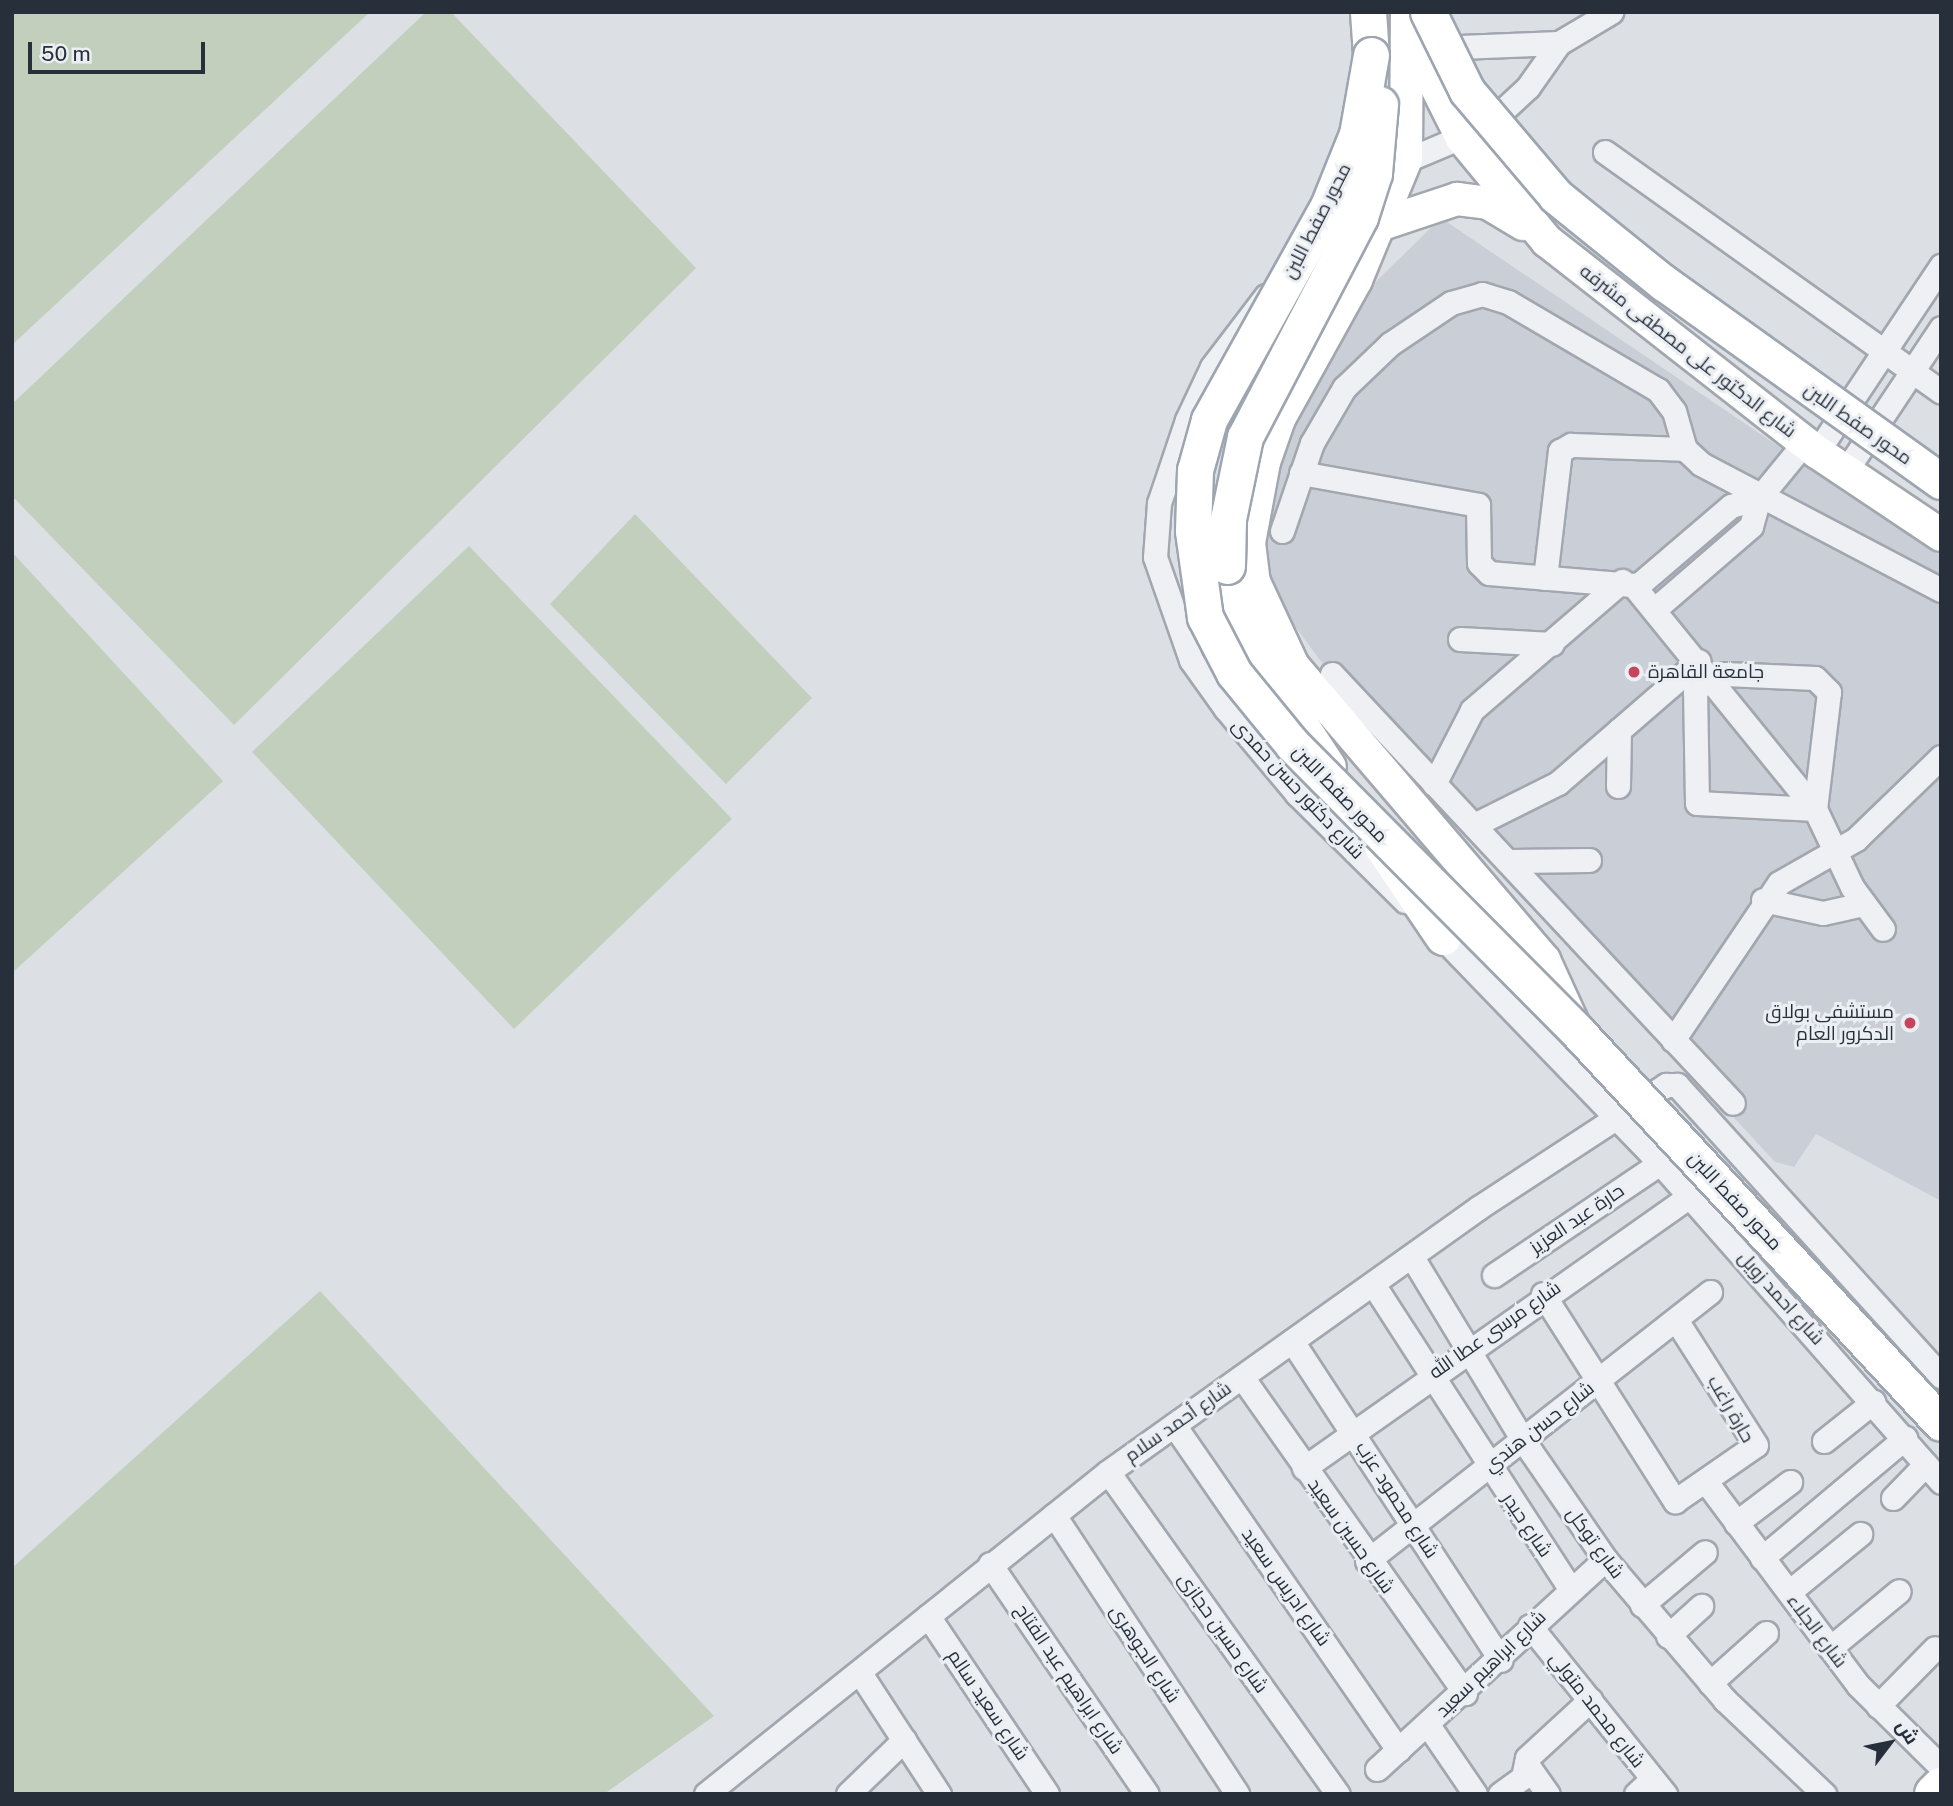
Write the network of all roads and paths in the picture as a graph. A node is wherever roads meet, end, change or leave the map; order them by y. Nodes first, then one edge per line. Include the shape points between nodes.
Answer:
1 (1368, 12) edge
2 (1409, 12) edge
3 (1428, 12) edge
4 (1611, 12) edge
5 (1559, 43) junction
6 (1421, 47) junction
7 (1371, 55) junction
8 (1462, 138) junction
9 (1605, 152) dead end
10 (1406, 159) junction
11 (1382, 224) junction
12 (1547, 241) junction
13 (1303, 256) junction
14 (1941, 265) edge
15 (1941, 328) edge
16 (1883, 354) junction
17 (1910, 373) junction
18 (1941, 392) edge
19 (1811, 447) junction
20 (1685, 449) junction
21 (1845, 472) junction
22 (1301, 473) junction
23 (1941, 481) edge
24 (1759, 498) junction
25 (1282, 531) dead end
26 (1941, 536) edge
27 (1241, 574) junction
28 (1545, 578) junction
29 (1629, 584) junction
30 (1941, 590) edge
31 (1655, 609) junction
32 (1460, 639) dead end
33 (1552, 645) junction
34 (1705, 669) junction
35 (1332, 674) dead end
36 (1619, 730) junction
37 (1941, 757) edge
38 (1434, 784) junction
39 (1618, 786) dead end
40 (1815, 809) junction
41 (1474, 825) junction
42 (1838, 849) junction
43 (1589, 860) dead end
44 (1510, 861) junction
45 (1763, 900) junction
46 (1863, 904) junction
47 (1883, 929) dead end
48 (1443, 937) junction
49 (1576, 1030) junction
50 (1673, 1040) junction
51 (1734, 1102) dead end
52 (1618, 1117) junction
53 (1660, 1163) junction
54 (1690, 1196) junction
55 (1412, 1256) junction
56 (1493, 1275) dead end
57 (1373, 1284) junction
58 (1710, 1292) dead end
59 (1543, 1294) junction
60 (1676, 1320) junction
61 (1292, 1341) junction
62 (1468, 1349) junction
63 (1941, 1376) edge
64 (1242, 1377) junction
65 (1428, 1377) junction
66 (1598, 1381) junction
67 (1873, 1402) junction
68 (1941, 1423) edge
69 (1174, 1425) junction
70 (1353, 1433) junction
71 (1905, 1438) junction
72 (1523, 1440) junction
73 (1824, 1441) dead end
74 (1304, 1468) junction
75 (1488, 1468) junction
76 (1108, 1472) junction
77 (1934, 1473) edge
78 (1790, 1482) dead end
79 (1707, 1483) junction
80 (1893, 1498) dead end
81 (1054, 1515) junction
82 (1736, 1523) junction
83 (1413, 1525) junction
84 (1860, 1534) dead end
85 (1705, 1552) dead end
86 (1762, 1558) junction
87 (1605, 1559) junction
88 (1367, 1560) junction
89 (990, 1564) junction
90 (1569, 1587) junction
91 (1899, 1591) dead end
92 (1789, 1592) junction
93 (1642, 1605) junction
94 (1701, 1606) dead end
95 (928, 1616) junction
96 (1531, 1626) junction
97 (1766, 1633) dead end
98 (1668, 1636) junction
99 (1830, 1648) junction
100 (1935, 1648) dead end
101 (1501, 1660) junction
102 (860, 1673) junction
103 (1710, 1683) junction
104 (1465, 1693) junction
105 (1590, 1700) junction
106 (1878, 1706) junction
107 (1428, 1725) junction
108 (904, 1740) junction
109 (1398, 1750) junction
110 (1526, 1760) junction
111 (1377, 1769) dead end
112 (1938, 1772) edge
113 (1651, 1789) edge
114 (706, 1794) edge
115 (848, 1794) edge
116 (939, 1794) edge
117 (1048, 1794) edge
118 (1147, 1794) edge
119 (1237, 1794) edge
120 (1338, 1794) edge
121 (1475, 1794) edge
122 (1500, 1794) edge
123 (1548, 1794) edge
124 (1824, 1794) edge

1 - 7 main road, محور صفط اللبن
2 - 6 street, شارع الدكتور على مصطفى مشرفه
2 - 10 street
3 - 23 main road, محور صفط اللبن, bridge via 1467,91 1556,196 1664,284
4 - 5 street, شارع دكتور حسن حمدى
5 - 6 street, شارع دكتور حسن حمدى
5 - 8 street, شارع دكتور حسن حمدى via 1509,108
6 - 8 street, شارع الدكتور على مصطفى مشرفه
7 - 27 main road, bridge via 1380,102 1374,173 1339,266 1245,437 1233,478
7 - 49 main road, محور صفط اللبن, bridge via 1357,134 1337,187 1209,420 1195,470 1199,591 1217,643 1252,700
8 - 10 street, شارع دكتور حسن حمدى
8 - 12 street, شارع الدكتور على مصطفى مشرفه
9 - 16 street
10 - 11 street
10 - 13 street, شارع دكتور حسن حمدى via 1361,192
11 - 12 street via 1436,201 1469,199 1488,203
11 - 13 street
11 - 27 street via 1264,462
12 - 19 street, شارع الدكتور على مصطفى مشرفه
13 - 48 street, شارع دكتور حسن حمدى via 1241,323 1212,367 1159,503 1155,557 1191,660 1250,741
14 - 16 street
15 - 17 street
16 - 17 street
16 - 19 street
17 - 18 street
17 - 21 street
19 - 21 street, شارع الدكتور على مصطفى مشرفه
19 - 24 street
20 - 22 street via 1674,411 1658,390 1508,302 1482,294 1451,303 1366,364 1326,414
20 - 24 street
20 - 28 street via 1571,445 1560,452
21 - 26 street, شارع الدكتور على مصطفى مشرفه
22 - 25 street
22 - 28 street via 1475,504 1482,513 1482,570
24 - 29 street via 1731,506
24 - 30 street
24 - 31 street via 1744,533
27 - 48 main road via 1233,601 1263,668
27 - 49 street via 1293,666 1544,960
28 - 29 street
29 - 31 street
29 - 33 street
31 - 34 street
32 - 33 street
33 - 38 street via 1466,718
34 - 36 street
34 - 40 street
34 - 40 street via 1804,677 1823,684 1830,702
34 - 40 street via 1694,700 1697,803
35 - 38 street
36 - 39 street
36 - 41 street via 1558,783
37 - 42 street via 1873,825
38 - 41 street
40 - 42 street
41 - 44 street
42 - 45 street via 1797,869
42 - 46 street
43 - 44 street
44 - 50 street
45 - 46 street via 1823,913
45 - 50 street
46 - 47 street
48 - 52 street, شارع دكتور حسن حمدى
49 - 68 main road, محور صفط اللبن, bridge
50 - 51 street
52 - 53 street, شارع احمد زويل
52 - 55 street, شارع أحمد سلام
52 - 63 street, شارع أحمد سلام via 1673,1084
53 - 54 street, شارع احمد زويل
53 - 56 street, حارة عبد العزيز
54 - 59 street, شارع مرسى عطا الله
54 - 67 street, شارع احمد زويل
55 - 57 street, شارع أحمد سلام
55 - 62 street, شارع توكل
57 - 61 street, شارع أحمد سلام
57 - 65 street, شارع حيدر
58 - 60 street, شارع حسن هندي
59 - 62 street, شارع مرسى عطا الله
59 - 66 street
60 - 66 street, شارع حسن هندي
60 - 79 street, حارة راغب via 1756,1445
61 - 64 street, شارع أحمد سلام
61 - 70 street, شارع محمود عزب
62 - 65 street, شارع مرسى عطا الله
62 - 72 street, شارع توكل
64 - 69 street, شارع أحمد سلام
64 - 74 street, شارع حسين سعيد
65 - 70 street, شارع مرسى عطا الله
65 - 75 street, شارع حيدر
66 - 72 street, شارع حسن هندي
66 - 79 street via 1671,1500
67 - 71 street, شارع احمد زويل
67 - 73 street
69 - 76 street, شارع أحمد سلام
69 - 109 street, شارع ادريس سعيد
70 - 74 street, شارع مرسى عطا الله
70 - 83 street, شارع محمود عزب
71 - 77 street, شارع احمد زويل
71 - 86 street
72 - 75 street, شارع حسن هندي
72 - 87 street, شارع توكل
74 - 88 street, شارع حسين سعيد
75 - 83 street, شارع حسن هندي
75 - 90 street, شارع حيدر
76 - 81 street, شارع أحمد سلام
76 - 120 street, شارع حسين حجازى
77 - 80 street
78 - 82 street
79 - 82 street, شارع الجلاء
81 - 89 street, شارع أحمد سلام
81 - 119 street, شارع الجوهرى
82 - 86 street, شارع الجلاء
83 - 88 street, شارع حسن هندي
83 - 101 street, شارع محمود عزب
84 - 92 street
85 - 93 street
86 - 92 street, شارع الجلاء
87 - 90 street, شارع ابراهيم سعيد
87 - 93 street, شارع توكل
88 - 104 street, شارع حسين سعيد
89 - 95 street, شارع أحمد سلام
89 - 118 street, شارع ابراهيم عبد الفتاح
90 - 96 street, شارع ابراهيم سعيد
91 - 99 street
92 - 99 street, شارع الجلاء
93 - 98 street, شارع توكل
94 - 98 street
95 - 102 street, شارع أحمد سلام
95 - 117 street, شارع سعيد سالم
96 - 101 street, شارع ابراهيم سعيد
96 - 105 street, شارع محمد متولي
97 - 103 street
98 - 103 street, شارع توكل
99 - 106 street, شارع الجلاء
100 - 106 street
101 - 104 street, شارع ابراهيم سعيد
102 - 108 street
102 - 114 street, شارع أحمد سلام
103 - 124 street, شارع توكل
104 - 107 street, شارع ابراهيم سعيد
105 - 110 street
105 - 113 street, شارع محمد متولي
106 - 112 street, شارع الجلاء
107 - 109 street, شارع ابراهيم سعيد
107 - 121 street
108 - 115 street
108 - 116 street
109 - 111 street, شارع ابراهيم سعيد
110 - 122 street via 1523,1777
110 - 123 street

